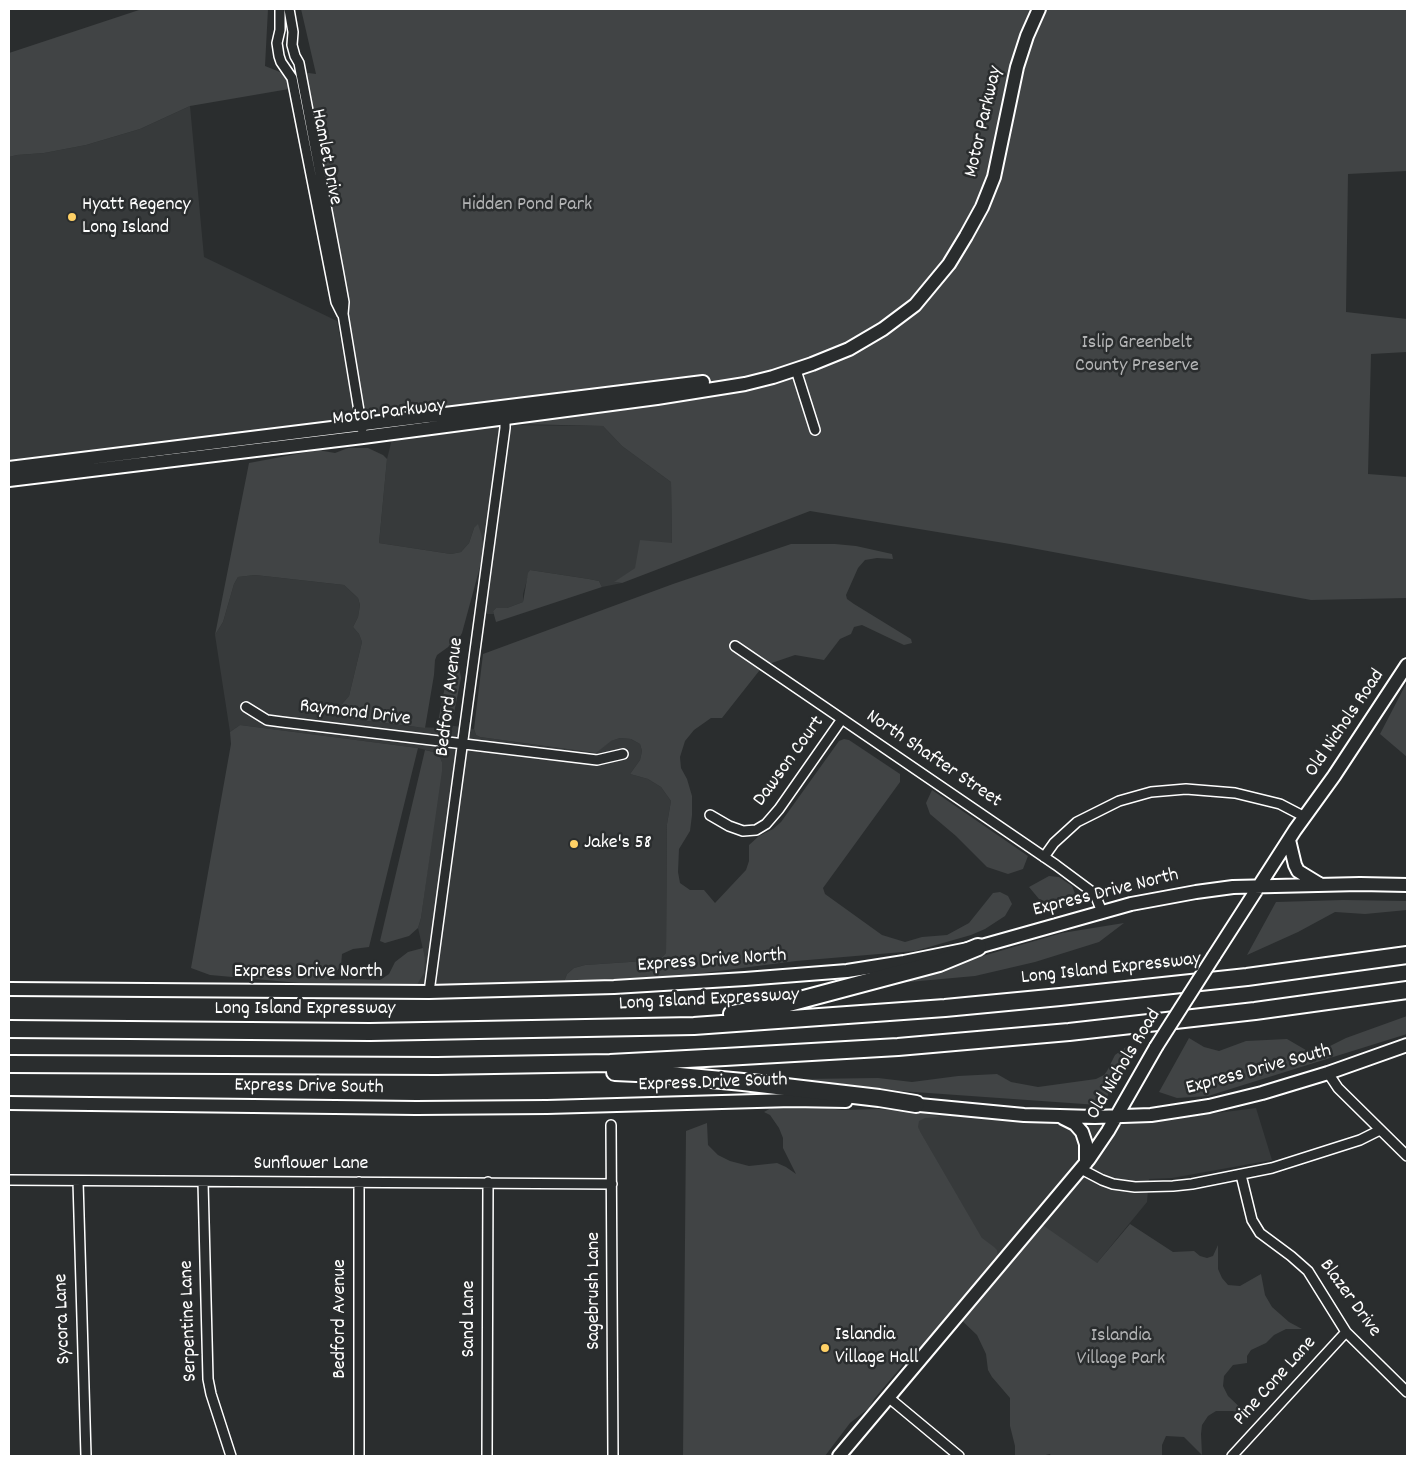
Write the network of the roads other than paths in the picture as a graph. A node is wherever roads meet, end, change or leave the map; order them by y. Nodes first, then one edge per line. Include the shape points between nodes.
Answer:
1 (280, 9) edge
2 (289, 9) edge
3 (1039, 9) edge
4 (279, 32) junction
5 (293, 32) junction
6 (299, 63) junction
7 (284, 66) junction
8 (343, 314) junction
9 (796, 370) junction
10 (505, 412) junction
11 (362, 430) junction
12 (815, 430) dead end
13 (9, 468) edge
14 (9, 480) edge
15 (735, 646) dead end
16 (1407, 665) edge
17 (246, 707) dead end
18 (842, 719) junction
19 (463, 744) junction
20 (623, 754) dead end
21 (710, 815) dead end
22 (1305, 817) junction
23 (1289, 840) junction
24 (1044, 857) junction
25 (1322, 885) junction
26 (1407, 885) edge
27 (1259, 886) junction
28 (1102, 912) junction
29 (978, 947) junction
30 (1407, 954) edge
31 (9, 989) edge
32 (1407, 990) edge
33 (429, 992) junction
34 (694, 1026) junction
35 (9, 1028) edge
36 (1407, 1044) edge
37 (9, 1064) edge
38 (541, 1064) junction
39 (1328, 1073) junction
40 (9, 1103) edge
41 (916, 1104) junction
42 (1061, 1117) junction
43 (1116, 1117) junction
44 (611, 1125) dead end
45 (1380, 1130) junction
46 (1407, 1156) edge
47 (1083, 1166) junction
48 (1241, 1175) junction
49 (9, 1180) edge
50 (78, 1181) junction
51 (203, 1182) junction
52 (359, 1182) junction
53 (488, 1182) junction
54 (612, 1184) junction
55 (1346, 1332) junction
56 (1407, 1392) edge
57 (888, 1397) junction
58 (86, 1456) edge
59 (230, 1456) edge
60 (359, 1456) edge
61 (487, 1456) edge
62 (613, 1456) edge
63 (839, 1456) edge
64 (959, 1456) edge
65 (1232, 1456) edge

1 - 4 street, Hamlet Drive
2 - 5 street, Hamlet Drive
3 - 9 main road, Motor Parkway via 1017,67 994,177 950,264 915,305 883,329 849,349
4 - 5 street
4 - 7 street, Hamlet Drive via 277,43
5 - 6 street, Hamlet Drive via 292,45
6 - 7 street
6 - 8 street, Hamlet Drive via 344,302
7 - 8 street, Hamlet Drive via 292,78 336,302
8 - 11 street, Hamlet Drive
9 - 10 main road, Motor Parkway via 744,384 657,398
9 - 12 street
10 - 11 main road, Motor Parkway
10 - 19 street, Bedford Avenue
11 - 13 main road, Motor Parkway
11 - 14 main road, Motor Parkway
15 - 18 street, North Shafter Street
16 - 22 main road, Old Nichols Road
17 - 19 street, Raymond Drive via 267,720
18 - 21 street, Dawson Court via 766,824 756,830 743,831
18 - 24 street, North Shafter Street
19 - 20 street, Raymond Drive via 597,760
19 - 33 street, Bedford Avenue
22 - 23 main road, Old Nichols Road
22 - 24 street via 1280,804 1235,793 1186,789 1151,792 1119,801 1077,822
23 - 25 main road via 1298,871
23 - 27 main road, Old Nichols Road
24 - 28 street, North Shafter Street via 1091,891
25 - 26 main road, Express Drive North
25 - 27 main road, Express Drive North
27 - 28 main road, Express Drive North via 1152,899
27 - 43 main road, Old Nichols Road, bridge via 1156,1047
28 - 29 main road, Express Drive North
29 - 33 main road, Express Drive North via 895,964 818,974 631,986
29 - 34 highway via 939,963 785,1004 726,1015
30 - 34 highway, Long Island Expressway via 1070,996
31 - 33 main road, Express Drive North
32 - 38 highway via 1227,1014 954,1043
34 - 35 highway, Long Island Expressway via 389,1032
36 - 39 main road, Express Drive South
37 - 38 highway via 321,1067
38 - 41 highway via 573,1072 700,1077
39 - 43 main road, Express Drive South via 1226,1103
39 - 45 street via 1338,1088
40 - 41 main road, Express Drive South via 416,1108 792,1100
41 - 42 main road, Express Drive South
42 - 43 main road, Express Drive South
42 - 47 main road via 1076,1124 1082,1132 1086,1144
43 - 47 main road, Old Nichols Road
44 - 54 street, Sagebrush Lane
45 - 46 street
45 - 48 street via 1360,1140
47 - 48 street via 1113,1184 1143,1187 1192,1184
47 - 57 main road, Old Nichols Road
48 - 55 street, Blazer Drive via 1256,1227 1265,1238 1308,1271
49 - 50 street, Sunflower Lane
50 - 51 street, Sunflower Lane
50 - 58 street, Sycora Lane
51 - 52 street, Sunflower Lane
51 - 59 street, Serpentine Lane via 208,1379
52 - 53 street, Sunflower Lane
52 - 60 street, Bedford Avenue
53 - 54 street, Sunflower Lane
53 - 61 street, Sand Lane
54 - 62 street, Sagebrush Lane
55 - 56 street, Blazer Drive
55 - 65 street, Pine Cone Lane
57 - 63 main road, Old Nichols Road
57 - 64 street

